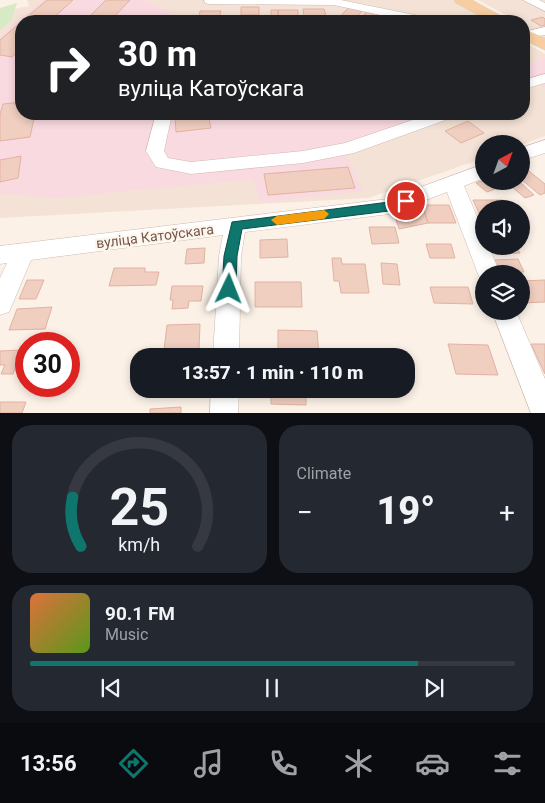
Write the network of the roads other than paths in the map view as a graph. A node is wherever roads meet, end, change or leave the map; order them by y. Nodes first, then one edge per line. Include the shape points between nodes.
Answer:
1 (461, 0) edge
2 (529, 0) edge
3 (210, 1) dead end
4 (545, 7) edge
5 (396, 15) edge
6 (485, 15) edge
7 (545, 31) edge
8 (530, 34) edge
9 (530, 38) edge
10 (545, 45) edge
11 (530, 74) edge
12 (544, 78) edge
13 (530, 83) edge
14 (163, 120) edge
15 (428, 120) edge
16 (545, 146) edge
17 (530, 152) edge
18 (475, 175) edge
19 (454, 184) junction
20 (236, 225) junction
21 (23, 253) junction
22 (0, 255) edge
23 (486, 265) edge
24 (0, 304) edge
25 (508, 320) edge
26 (226, 348) edge
27 (225, 398) edge
28 (224, 413) edge
29 (545, 413) edge

1 - 6 main road
2 - 4 street
3 - 5 street via 334,2
7 - 8 street
9 - 10 main road
11 - 12 street
12 - 13 street
14 - 15 street via 155,151 162,163 191,168 303,157 348,149
16 - 17 street
18 - 19 street, вуліца Катоўскага
19 - 20 street, вуліца Катоўскага via 389,206
19 - 23 street
20 - 21 street, вуліца Катоўскага
20 - 26 street via 230,256
21 - 22 street, вуліца Катоўскага
21 - 24 street
25 - 29 street
27 - 28 street

